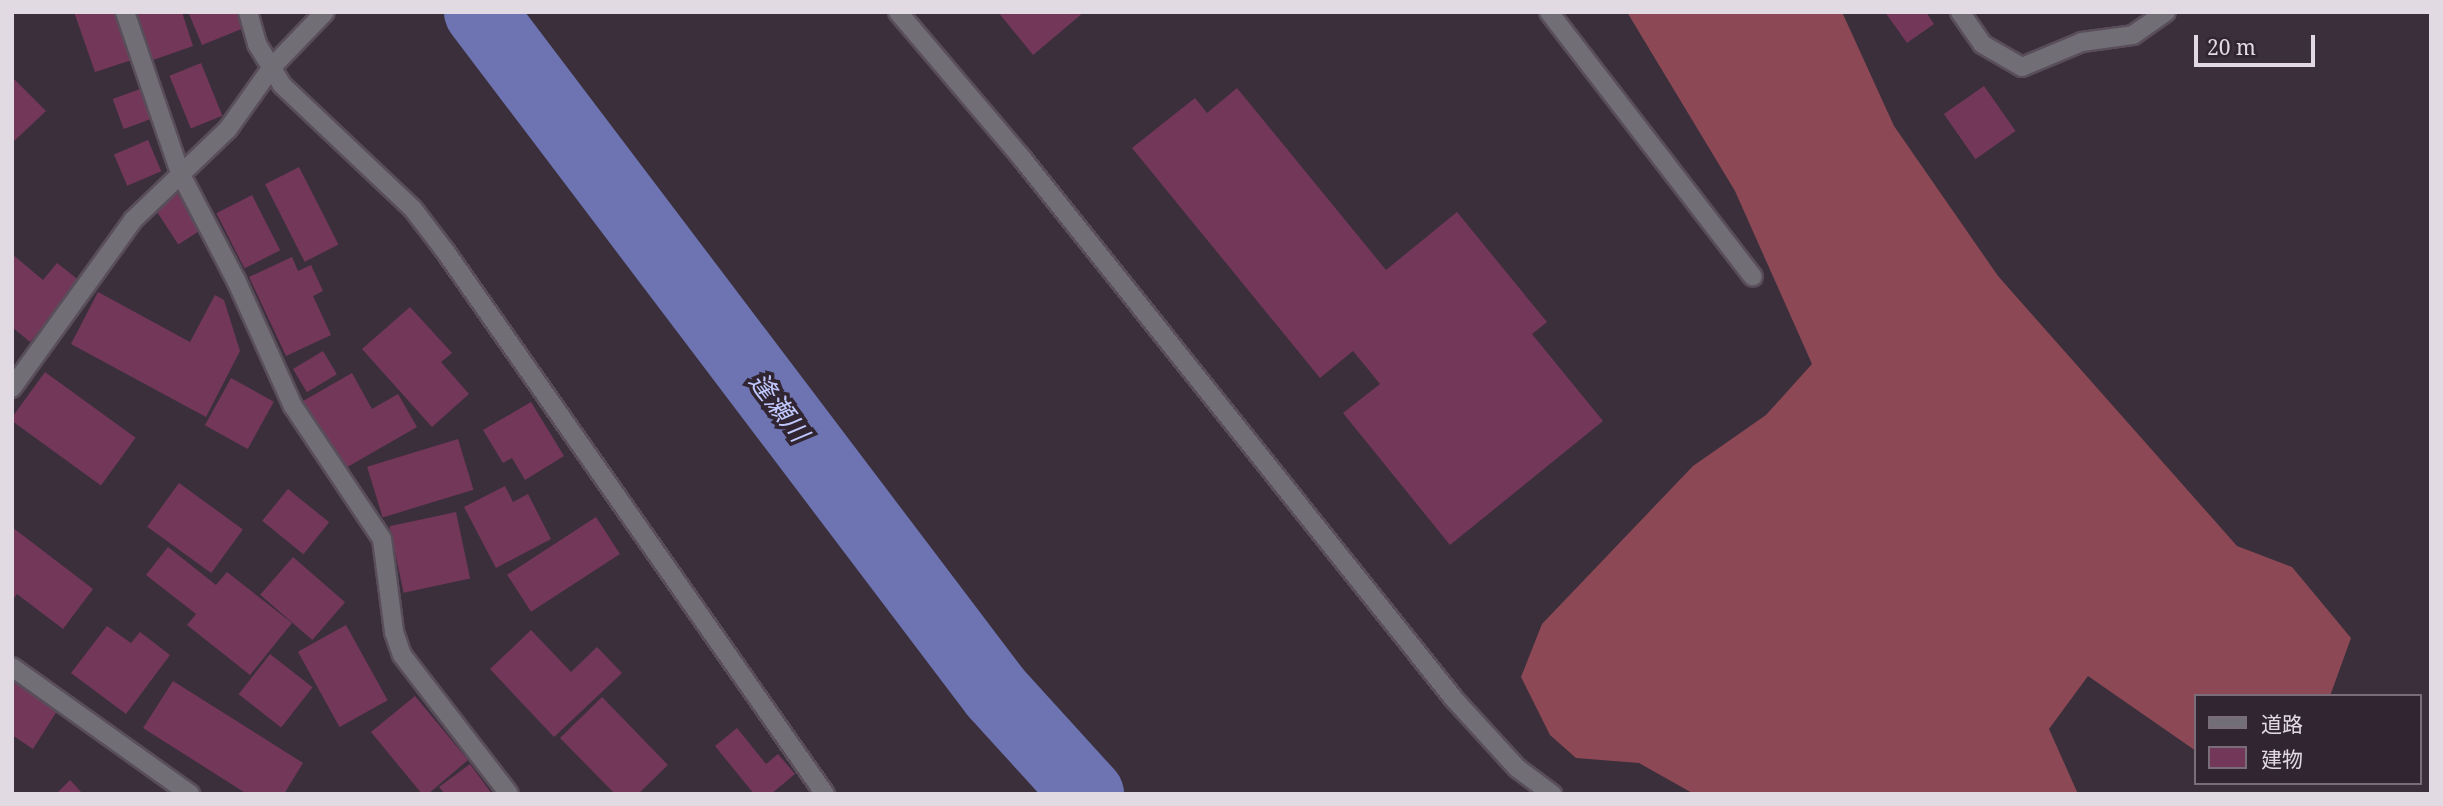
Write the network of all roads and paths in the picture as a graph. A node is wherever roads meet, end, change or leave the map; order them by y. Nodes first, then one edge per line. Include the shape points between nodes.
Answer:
1 (125, 12) edge
2 (248, 12) edge
3 (325, 12) edge
4 (898, 12) edge
5 (1549, 12) edge
6 (1960, 12) edge
7 (2166, 12) edge
8 (272, 67) junction
9 (180, 173) junction
10 (1753, 276) dead end
11 (12, 388) edge
12 (12, 667) edge
13 (190, 794) edge
14 (509, 794) edge
15 (825, 794) edge
16 (1552, 794) edge

1 - 9 street
2 - 8 street via 257,44
3 - 8 street
4 - 16 street via 1021,157 1454,699 1517,768
5 - 10 street
6 - 7 street via 1982,44 2022,67 2082,42 2133,35
8 - 9 street via 228,129
8 - 15 street via 282,85 412,209 446,251
9 - 11 street via 109,250 86,290
9 - 14 street via 310,438 383,539 394,632 402,655
12 - 13 street

